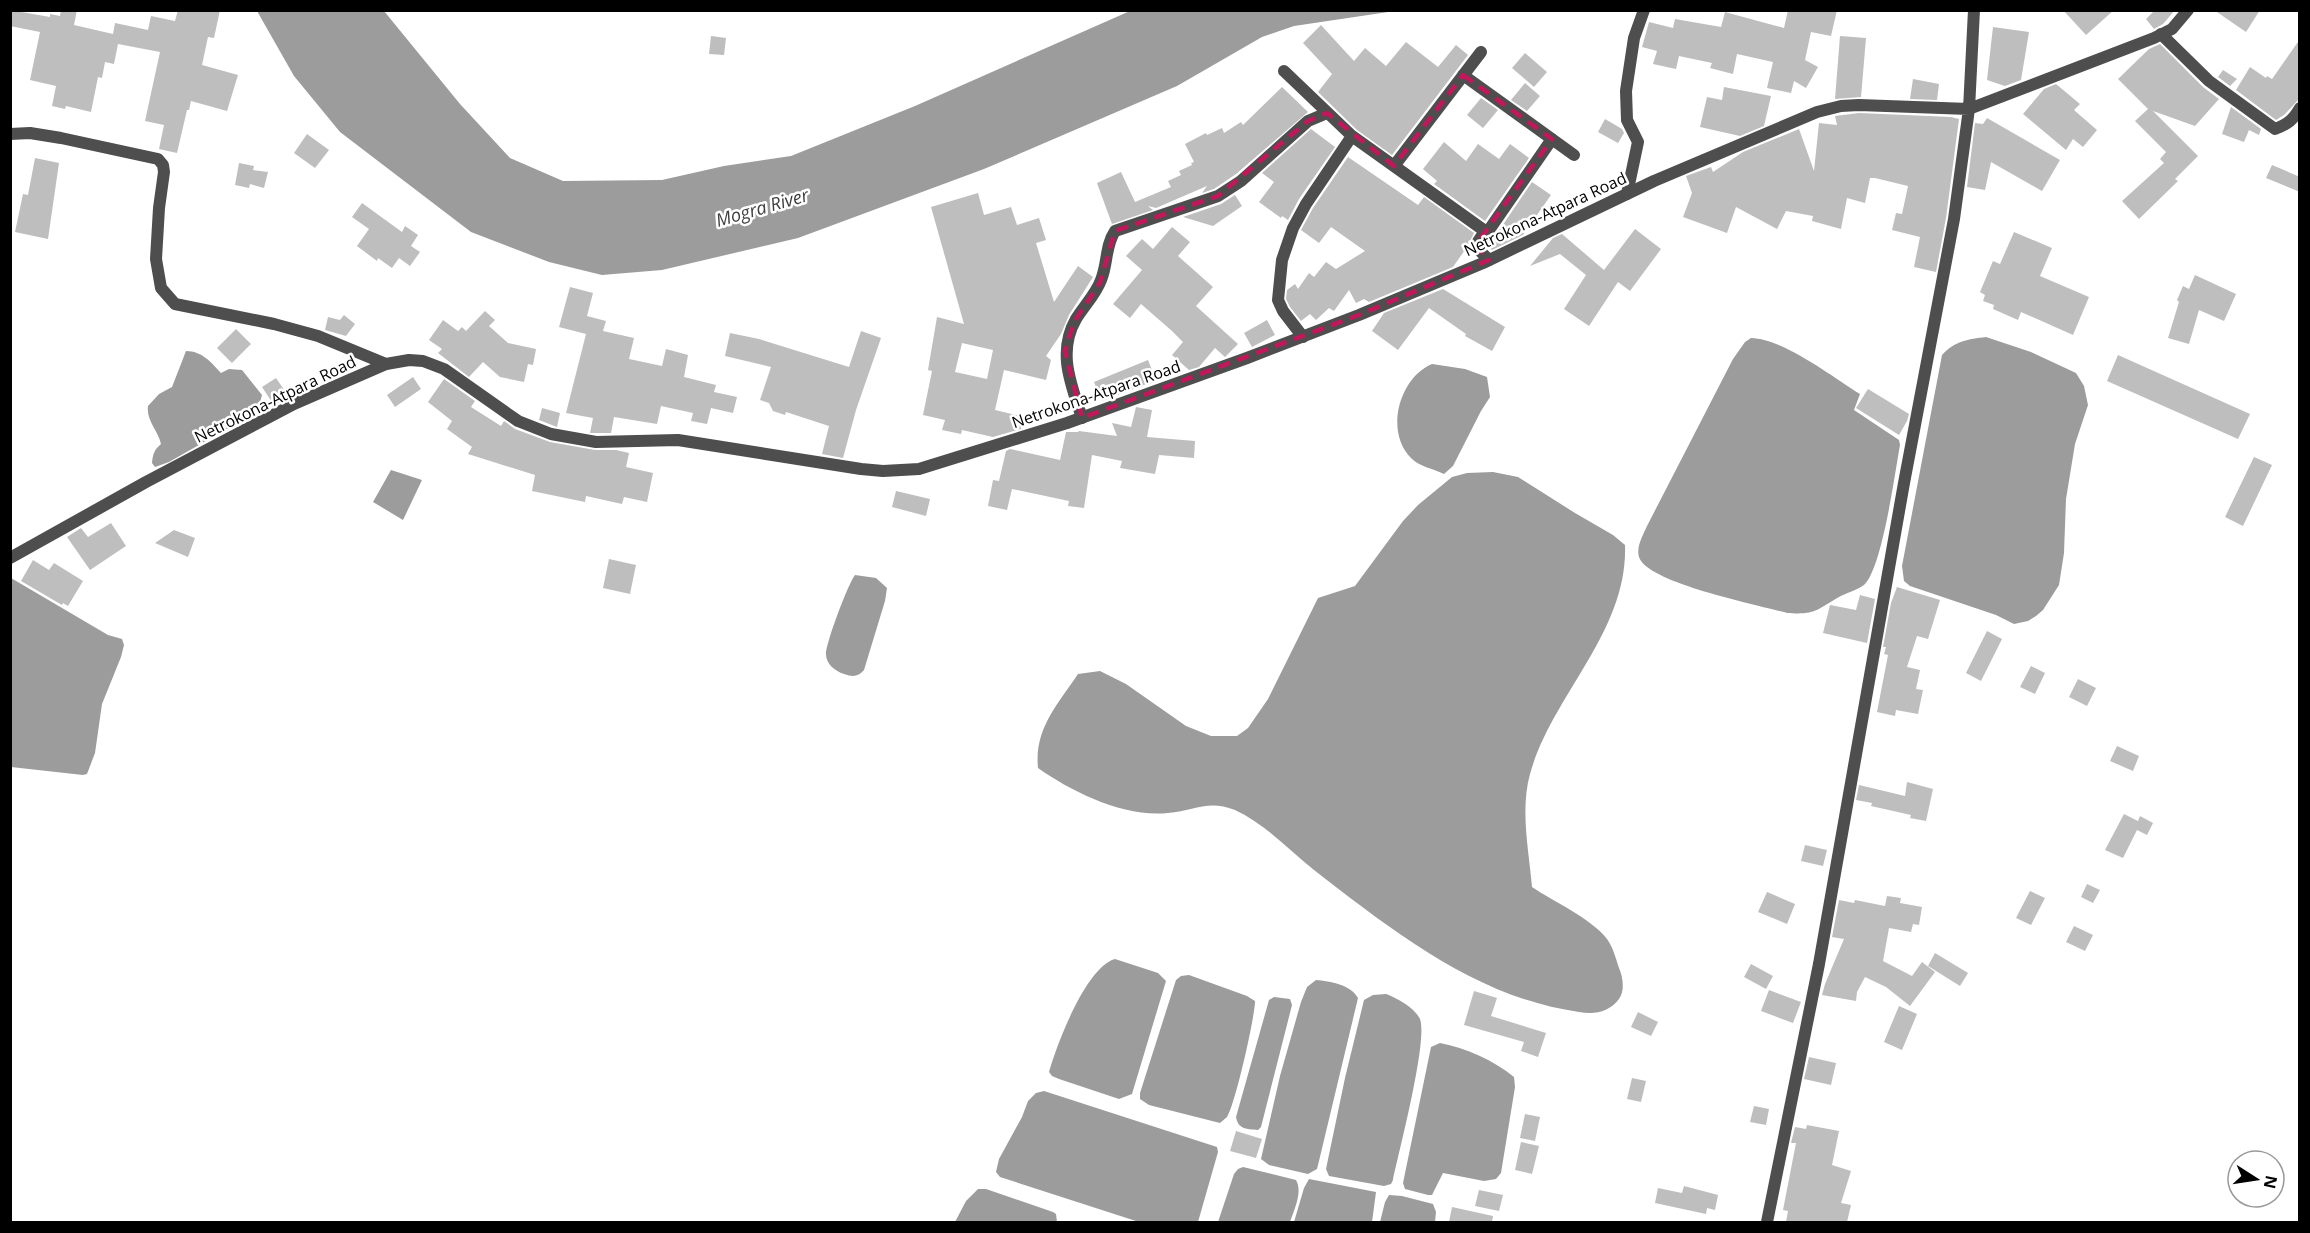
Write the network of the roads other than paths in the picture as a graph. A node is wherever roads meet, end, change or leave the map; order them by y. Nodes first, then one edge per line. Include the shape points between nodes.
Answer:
1 (1644, 10) edge
2 (1974, 10) edge
3 (2188, 10) edge
4 (2161, 34) junction
5 (1481, 52) dead end
6 (1284, 71) dead end
7 (1463, 75) junction
8 (2300, 108) edge
9 (1969, 109) junction
10 (1327, 113) junction
11 (10, 134) edge
12 (1352, 136) junction
13 (1552, 139) junction
14 (1574, 155) dead end
15 (1394, 166) junction
16 (1627, 194) junction
17 (1485, 231) junction
18 (1489, 260) junction
19 (1303, 337) junction
20 (386, 364) junction
21 (1082, 418) junction
22 (10, 558) edge
23 (1767, 1222) edge

1 - 16 street via 1634,38 1626,91 1627,120 1638,142
2 - 9 street
3 - 4 street, Netrokona-Atpara Road
4 - 8 street via 2209,81 2276,129 2293,119
4 - 9 street, Netrokona-Atpara Road
5 - 7 street
6 - 10 street
7 - 13 street
7 - 15 street
9 - 16 street, Netrokona-Atpara Road via 1859,105 1832,108
9 - 23 street via 1954,219 1821,952
10 - 12 street
10 - 21 street via 1308,121 1241,181 1218,196 1115,231 1109,240 1100,283 1074,322 1065,351
11 - 20 street via 61,138 158,159 164,172 156,259 161,288 175,304 318,336
12 - 15 street
12 - 19 street via 1306,204 1282,260 1278,300
13 - 14 street
13 - 17 street
15 - 17 street
16 - 18 street, Netrokona-Atpara Road
17 - 18 street via 1475,246
18 - 19 street, Netrokona-Atpara Road
19 - 21 street, Netrokona-Atpara Road
20 - 21 street, Netrokona-Atpara Road via 423,361 444,369 518,421 551,435 596,441 678,440 883,471 919,469
20 - 22 street, Netrokona-Atpara Road via 294,404

